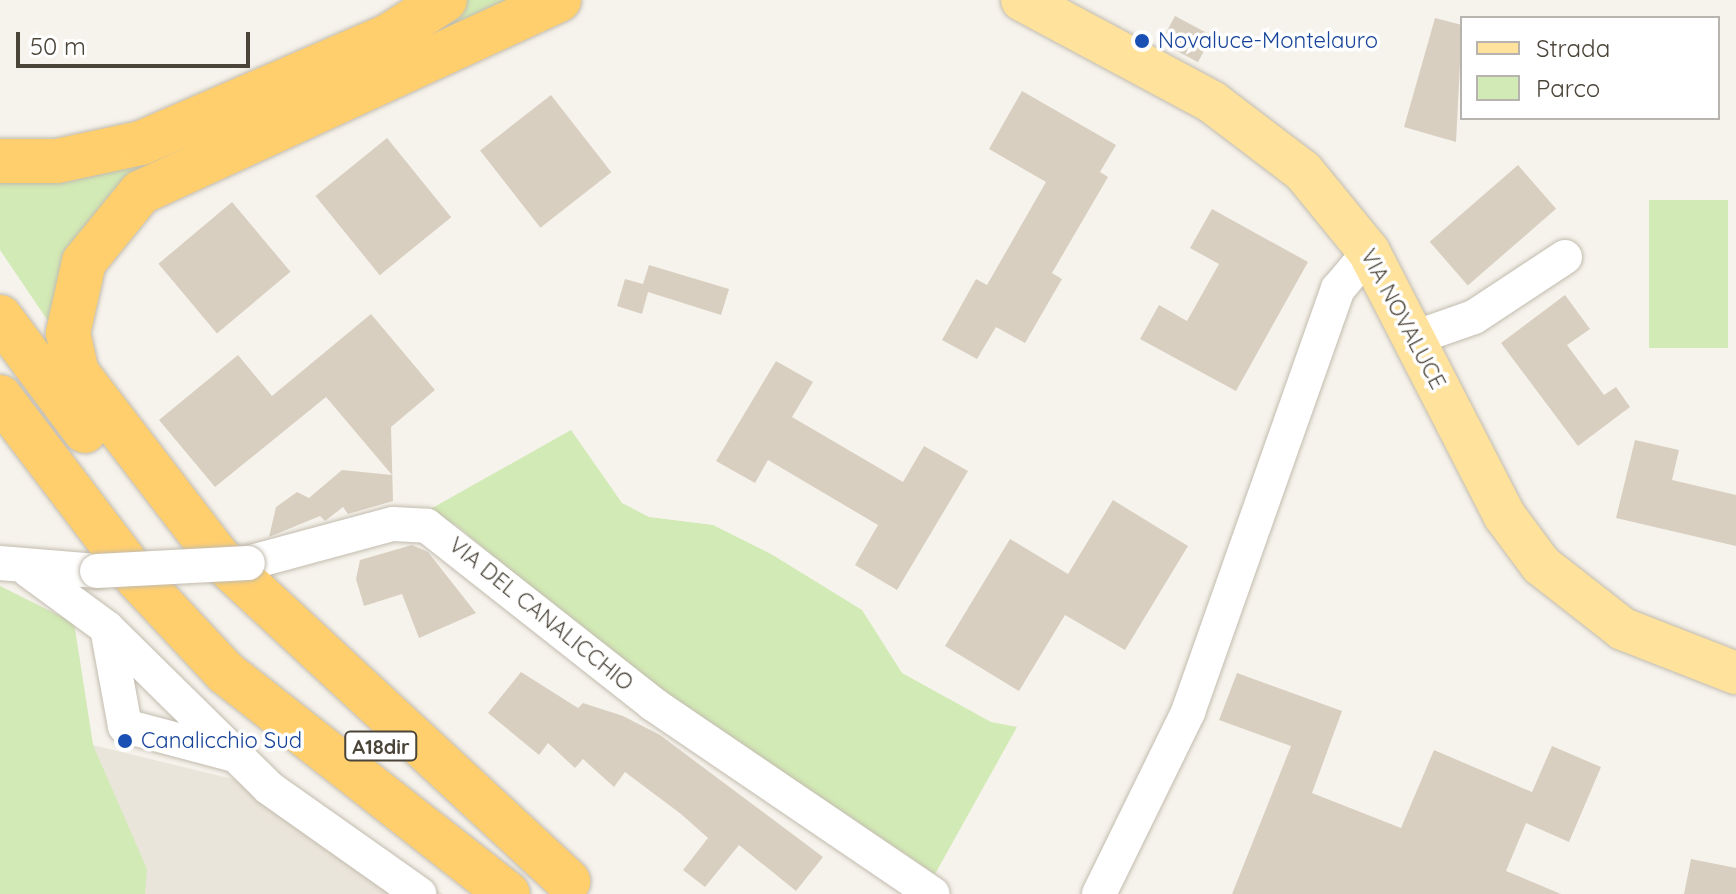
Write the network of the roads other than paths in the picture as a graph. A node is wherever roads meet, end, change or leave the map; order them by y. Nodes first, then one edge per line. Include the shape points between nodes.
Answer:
1 (445, 0) edge
2 (559, 0) edge
3 (1022, 0) edge
4 (0, 161) edge
5 (1369, 252) junction
6 (1565, 257) dead end
7 (0, 317) edge
8 (1417, 337) junction
9 (0, 397) edge
10 (14, 567) edge
11 (117, 575) junction
12 (107, 628) junction
13 (1736, 673) edge
14 (235, 755) junction
15 (579, 887) edge
16 (419, 894) edge
17 (508, 894) edge
18 (933, 894) edge
19 (1099, 894) edge

1 - 4 highway via 390,35 141,143 57,161
2 - 15 highway via 140,193 84,262 68,333 77,373 219,558
3 - 5 main road, VIA NOVALUCE via 1212,102 1303,171
5 - 8 main road, VIA NOVALUCE
5 - 19 street via 1338,289 1188,712
6 - 8 street via 1474,317
7 - 15 highway, A18dir via 196,569 344,717
8 - 13 main road, VIA NOVALUCE via 1465,444 1541,565 1623,629
9 - 11 highway, A18dir
10 - 11 street, VIA DEL CANALICCHIO
10 - 12 street
11 - 17 highway, A18dir via 321,754
11 - 18 street, VIA DEL CANALICCHIO, bridge via 248,563 393,524 427,526 653,704
12 - 14 street
12 - 14 street via 125,726
14 - 16 street via 269,788

